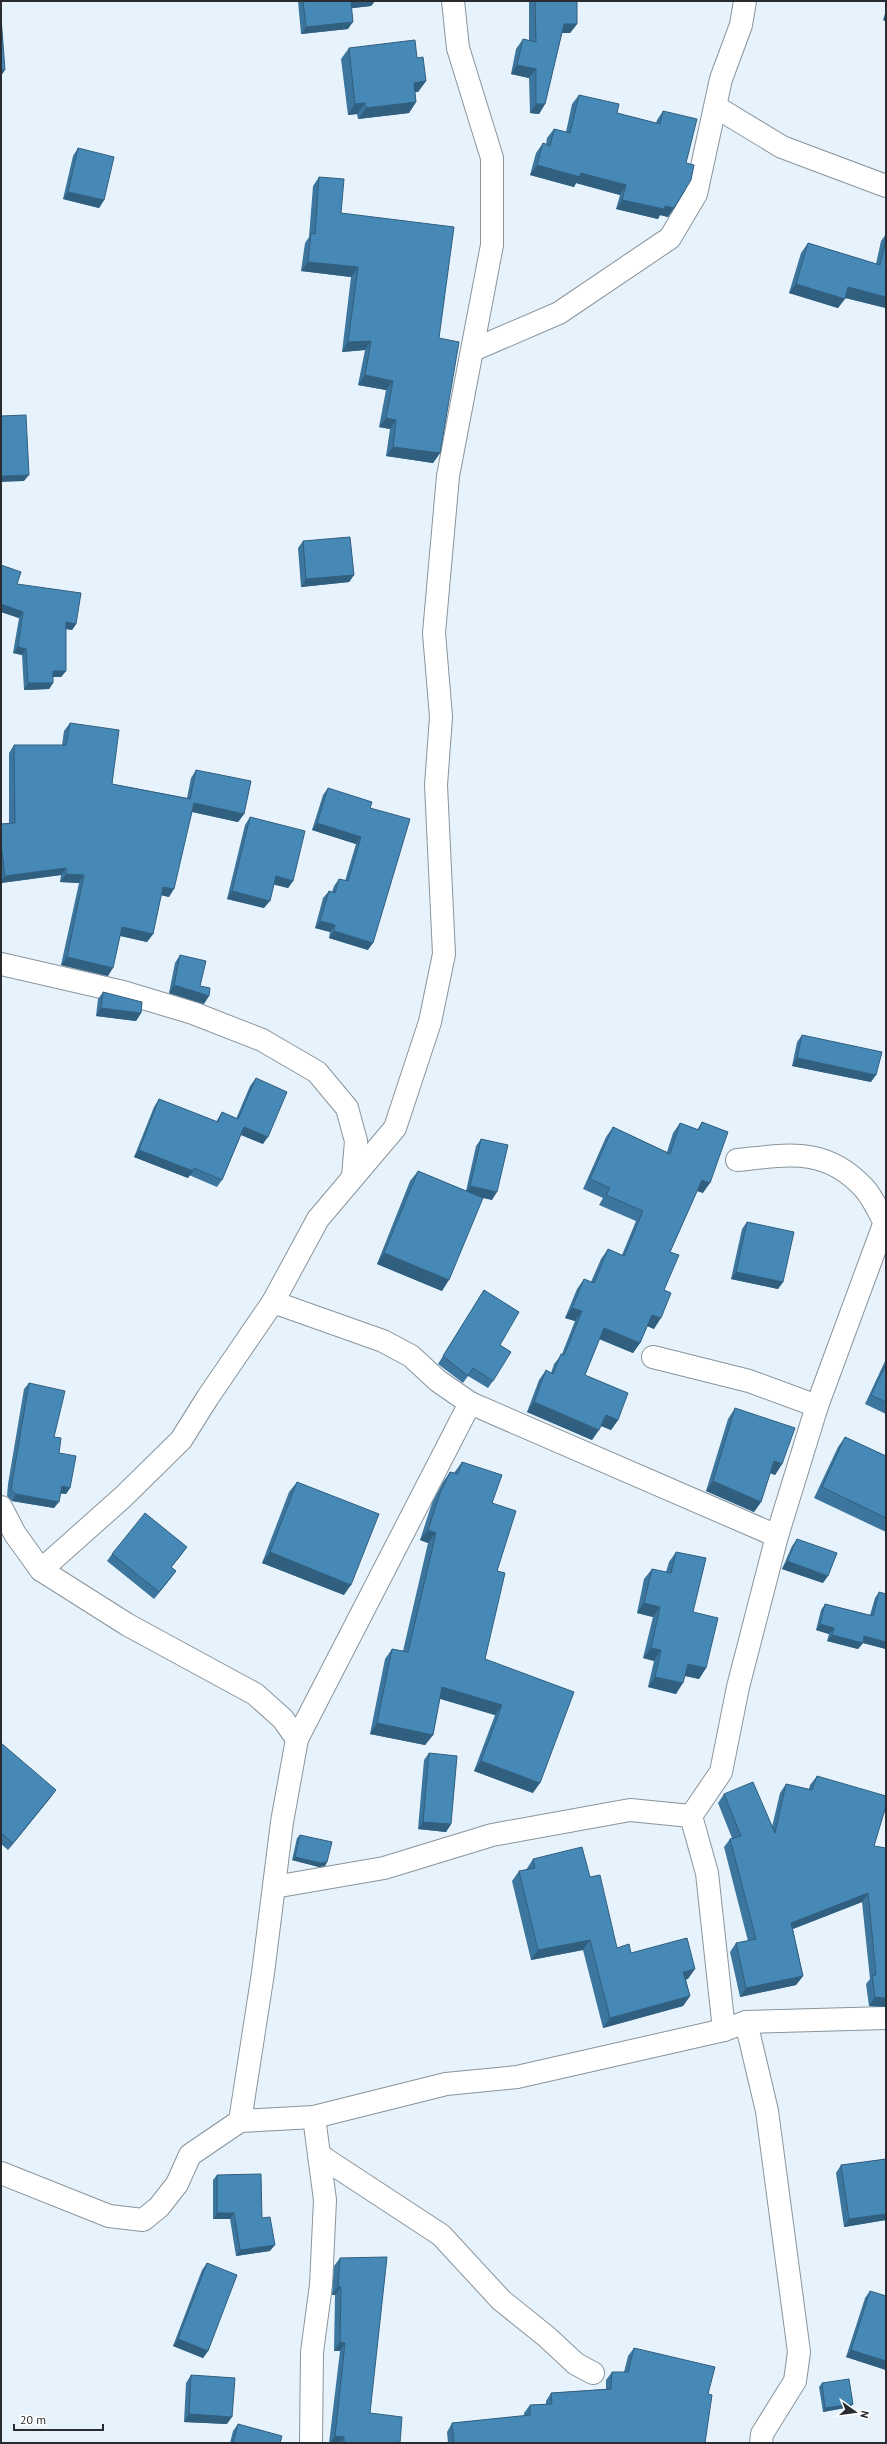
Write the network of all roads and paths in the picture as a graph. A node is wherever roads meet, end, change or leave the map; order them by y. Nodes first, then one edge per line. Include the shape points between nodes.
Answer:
1 (453, 1) edge
2 (745, 1) edge
3 (716, 107) junction
4 (886, 186) edge
5 (473, 350) junction
6 (1, 964) edge
7 (737, 1160) dead end
8 (353, 1177) junction
9 (885, 1221) edge
10 (881, 1246) edge
11 (273, 1302) junction
12 (653, 1357) dead end
13 (470, 1403) junction
14 (817, 1406) junction
15 (1, 1507) edge
16 (777, 1536) junction
17 (41, 1570) junction
18 (297, 1739) junction
19 (692, 1816) junction
20 (274, 1887) junction
21 (886, 2018) edge
22 (746, 2022) junction
23 (724, 2030) junction
24 (314, 2117) junction
25 (240, 2121) junction
26 (319, 2155) junction
27 (1, 2173) edge
28 (594, 2373) dead end
29 (310, 2443) edge
30 (761, 2443) edge

1 - 5 street via 458,48 492,158 492,245
2 - 3 street via 741,25 721,78
3 - 4 street via 782,147
3 - 5 street via 696,194 670,238 559,313
5 - 8 street via 448,476 434,633 441,717 436,785 444,954 430,1022 395,1128
6 - 8 street via 123,992 193,1013 262,1040 317,1072 347,1108 356,1141
7 - 9 street via 789,1155 821,1158 843,1169 865,1189
8 - 11 street via 318,1219
9 - 10 street
10 - 14 street
11 - 13 street via 383,1341 411,1356 438,1381
11 - 17 street via 181,1440 122,1498
12 - 14 street via 749,1381
13 - 16 street
13 - 18 street
14 - 16 street
15 - 17 street via 15,1534
16 - 19 street via 738,1687 721,1772
17 - 18 street via 128,1625 255,1694 283,1719
18 - 20 street via 282,1822
19 - 20 street via 630,1810 492,1835 384,1868
19 - 23 street via 707,1873
20 - 25 street
21 - 22 street
22 - 23 street
22 - 30 street via 767,2111 799,2352 794,2381 762,2434
23 - 24 street via 517,2077 446,2084
24 - 25 street
24 - 26 street
25 - 27 street via 190,2155 177,2184 159,2207 143,2220 109,2216
26 - 28 street via 442,2235 501,2300 576,2364
26 - 29 street via 325,2200 321,2285 312,2352

